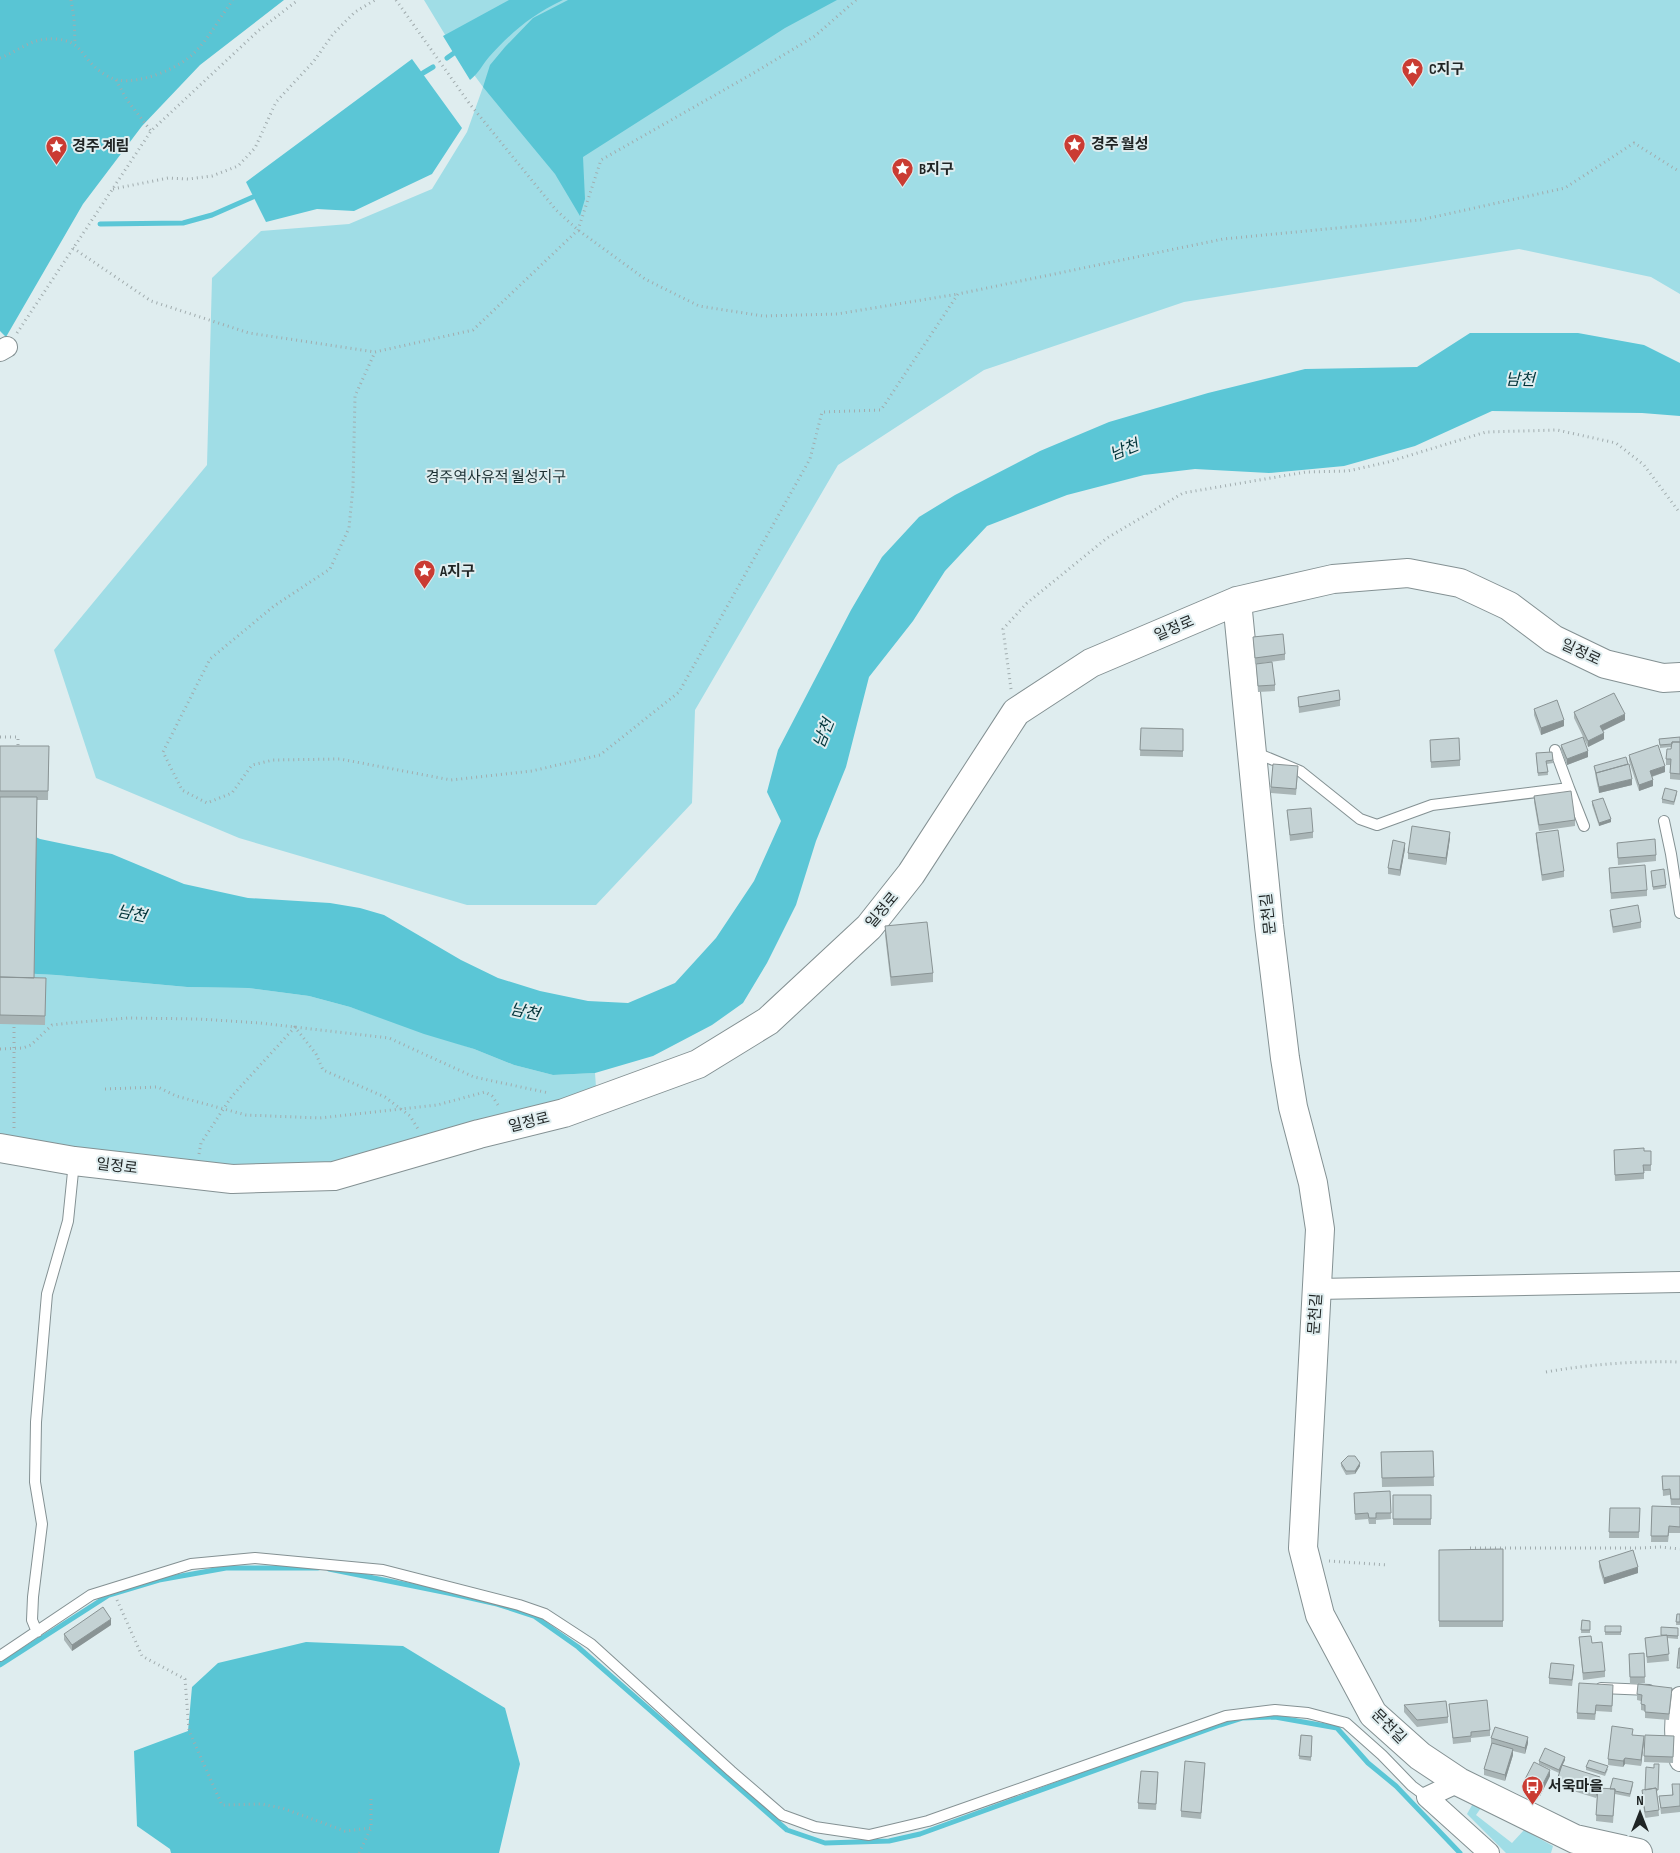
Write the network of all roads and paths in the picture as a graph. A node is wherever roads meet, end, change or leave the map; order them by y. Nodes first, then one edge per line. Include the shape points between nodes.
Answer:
1 (71, 0) edge
2 (233, 0) edge
3 (298, 0) edge
4 (375, 0) edge
5 (396, 0) edge
6 (856, 0) edge
7 (75, 44) junction
8 (0, 58) edge
9 (116, 80) junction
10 (151, 131) junction
11 (1680, 172) edge
12 (112, 189) junction
13 (578, 230) junction
14 (73, 248) junction
15 (958, 294) junction
16 (4, 349) edge
17 (375, 352) junction
18 (1680, 513) edge
19 (1237, 602) junction
20 (1680, 677) edge
21 (1016, 712) junction
22 (0, 737) edge
23 (1554, 750) dead end
24 (1251, 751) junction
25 (18, 754) edge
26 (1569, 788) junction
27 (1664, 822) dead end
28 (1584, 826) dead end
29 (1680, 913) edge
30 (14, 1026) edge
31 (295, 1026) junction
32 (0, 1049) edge
33 (14, 1049) junction
34 (105, 1089) dead end
35 (545, 1097) dead end
36 (402, 1109) junction
37 (223, 1110) junction
38 (493, 1113) dead end
39 (423, 1137) dead end
40 (7, 1149) edge
41 (74, 1161) junction
42 (197, 1162) dead end
43 (1680, 1282) edge
44 (1317, 1289) junction
45 (1680, 1362) edge
46 (1546, 1372) dead end
47 (1470, 1548) edge
48 (1680, 1549) edge
49 (1306, 1559) junction
50 (1388, 1565) dead end
51 (114, 1595) dead end
52 (37, 1632) junction
53 (0, 1656) edge
54 (1590, 1687) edge
55 (1657, 1691) edge
56 (1677, 1694) edge
57 (1680, 1761) edge
58 (1459, 1782) junction
59 (1427, 1797) junction
60 (371, 1798) dead end
61 (370, 1828) junction
62 (359, 1853) edge
63 (1489, 1853) edge
64 (1638, 1853) edge

1 - 7 path
2 - 9 path via 194,53 165,72 135,80
3 - 10 path via 258,30
4 - 12 path via 355,12 333,34 314,61 276,102 256,148 238,166 212,176 168,178
5 - 13 path via 469,103 556,210
6 - 13 path via 815,36 601,160
7 - 8 path via 56,39 33,41
7 - 9 path via 95,67
9 - 10 path via 126,100
10 - 12 path
11 - 15 path via 1634,143 1565,188 1420,220 1223,239
12 - 14 path
13 - 15 path via 645,280 699,306 764,316 837,314
13 - 17 path via 473,330
14 - 16 path
14 - 17 path via 150,301 249,333
15 - 17 path via 881,410 822,412 810,459 679,692 600,755 532,771 450,780 340,760 273,760 252,765 232,793 207,803 182,790 163,752 210,659 274,606 330,569 349,528 355,396
18 - 21 path via 1644,465 1616,443 1557,430 1486,432 1348,471 1306,472 1183,493 1107,538 1027,604 1003,630
19 - 20 street, 일정로 via 1333,578 1408,573 1460,583 1509,606 1553,639 1604,664 1663,678
19 - 21 street, 일정로 via 1091,663
19 - 24 street, 문천길
21 - 41 street, 일정로 via 911,874 869,926 768,1021 698,1064 564,1113 334,1176 232,1180
22 - 25 path via 18,737
23 - 26 lane
24 - 26 lane via 1300,771 1360,819 1377,826 1432,805
24 - 44 street, 문천길 via 1285,1058 1320,1229
26 - 28 lane
27 - 29 lane
30 - 33 path
31 - 33 path via 128,1018 52,1025 31,1045
31 - 35 path via 389,1038 474,1077 554,1094
31 - 36 path via 316,1054 323,1070 385,1097
31 - 37 path
32 - 33 path
33 - 40 path
34 - 37 path via 158,1087
36 - 37 path via 320,1118 246,1115
36 - 38 path via 437,1105 485,1092 502,1110
36 - 39 path
37 - 42 path via 200,1143
40 - 41 street, 일정로
41 - 52 lane via 68,1221 47,1294 36,1422 35,1482 42,1524 33,1597 32,1620
43 - 44 street
44 - 49 street, 문천길 via 1303,1548
45 - 46 path via 1586,1365
47 - 48 path
49 - 50 path
49 - 58 street, 문천길 via 1320,1615 1373,1714 1420,1756
51 - 61 path via 142,1656 185,1679 189,1731 222,1805 261,1804 282,1808 345,1831
52 - 53 lane
52 - 59 lane via 91,1595 191,1564 255,1558 383,1570 520,1604 545,1614 591,1644 782,1815 815,1827 869,1835 928,1821 1226,1716 1275,1710 1308,1713 1346,1723
54 - 55 lane
56 - 57 street via 1676,1733
58 - 59 street
58 - 64 street, 문천길 via 1575,1839
59 - 63 street
60 - 61 path
61 - 62 path

